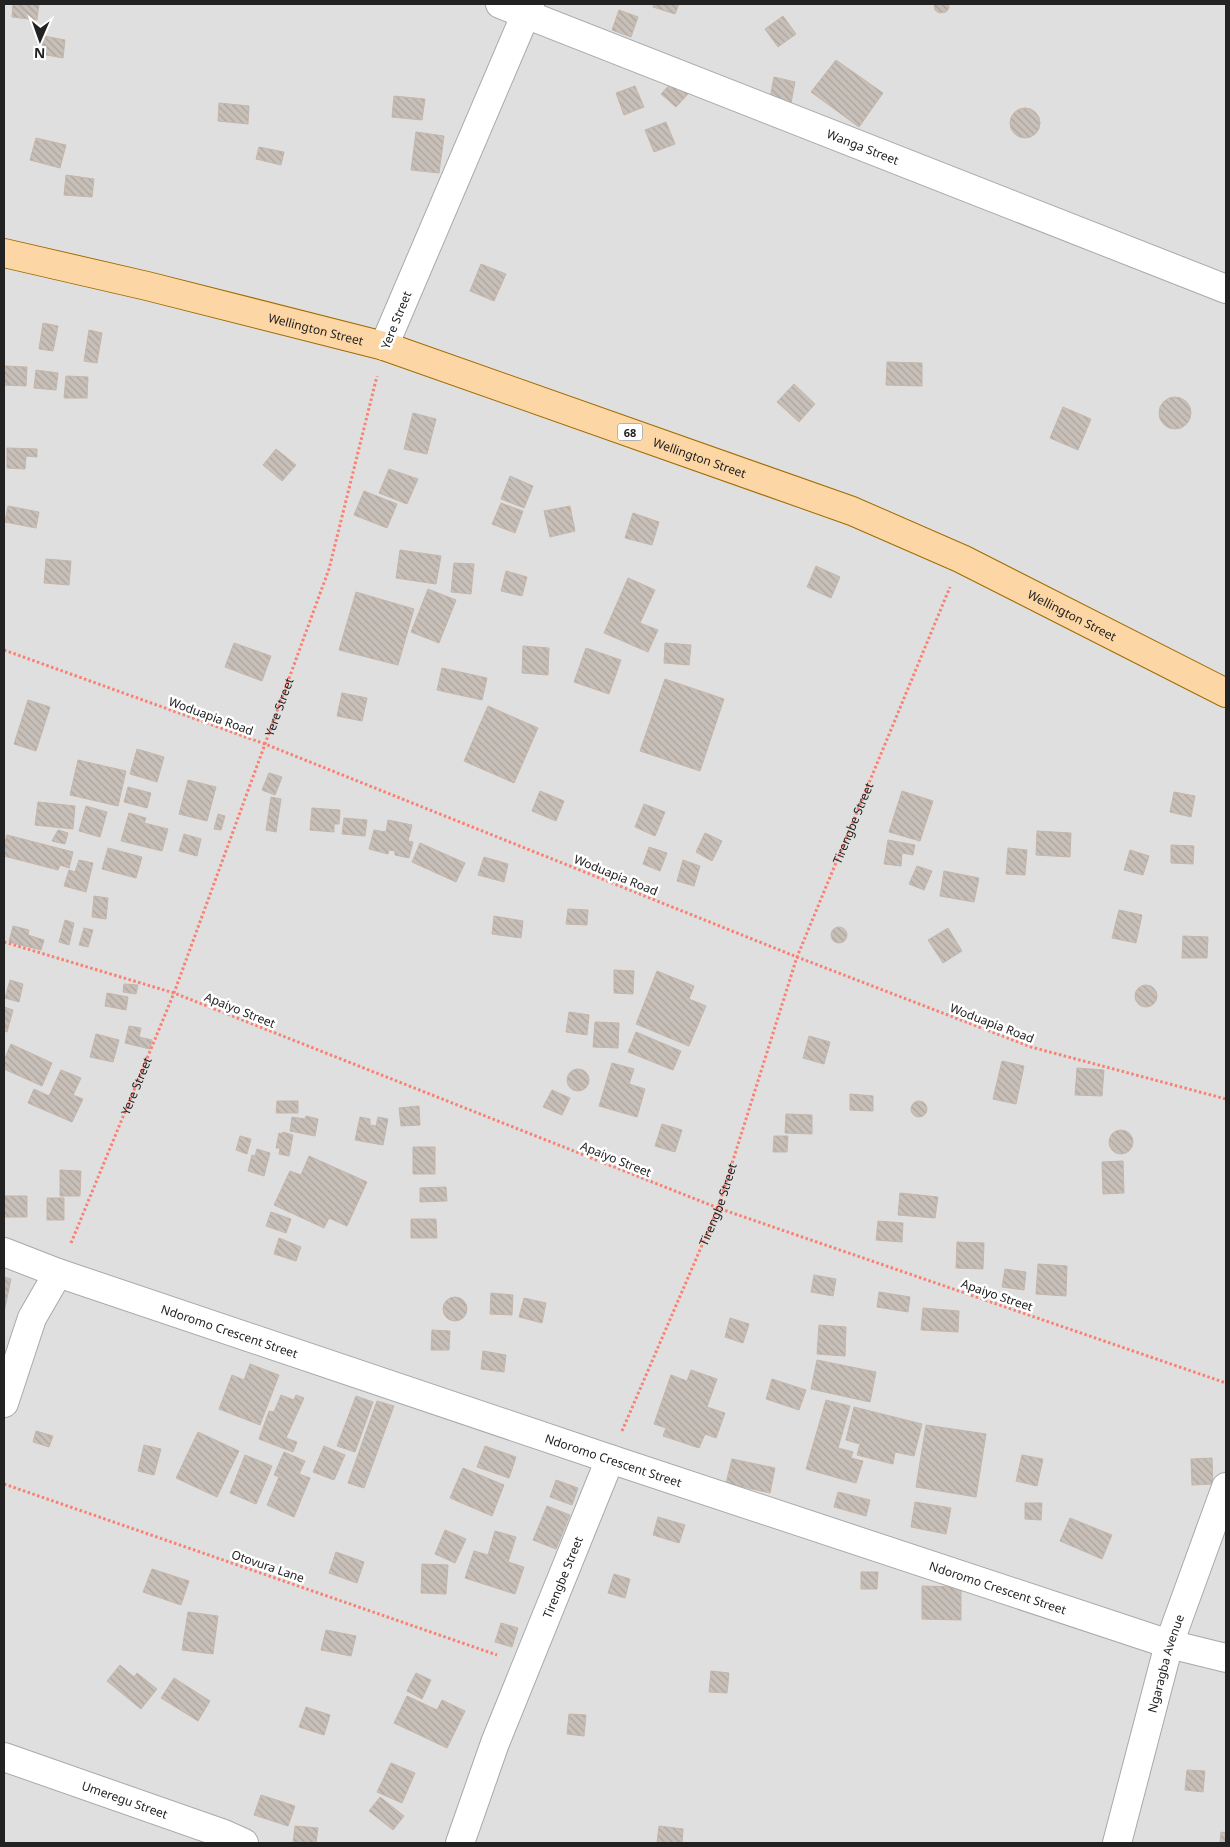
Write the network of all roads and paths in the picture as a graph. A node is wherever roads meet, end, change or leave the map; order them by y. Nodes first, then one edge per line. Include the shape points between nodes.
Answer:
1 (500, 4) edge
2 (528, 8) edge
3 (4, 252) edge
4 (1226, 289) edge
5 (384, 346) junction
6 (962, 559) junction
7 (4, 650) edge
8 (1226, 693) edge
9 (265, 744) junction
10 (4, 942) edge
11 (797, 957) junction
12 (174, 993) junction
13 (1226, 1099) edge
14 (718, 1208) junction
15 (4, 1252) edge
16 (58, 1273) junction
17 (1226, 1383) edge
18 (4, 1403) edge
19 (610, 1459) junction
20 (4, 1484) edge
21 (1226, 1487) edge
22 (1169, 1644) junction
23 (1226, 1658) edge
24 (526, 1665) junction
25 (4, 1758) edge
26 (244, 1843) edge
27 (460, 1843) edge
28 (1117, 1843) edge

1 - 2 street, Wanga Street
2 - 4 street, Wanga Street
2 - 5 street, Yere Street
3 - 5 main road, Wellington Street / 68
5 - 6 main road, Wellington Street / 68 via 852,511
5 - 9 path, Yere Street via 329,569
6 - 8 main road, Wellington Street / 68
6 - 11 path, Tirengbe Street
7 - 9 path, Woduapia Road
9 - 11 path, Woduapia Road
9 - 12 path, Yere Street
10 - 12 path, Apaiyo Street
11 - 13 path, Woduapia Road via 1031,1047
11 - 14 path, Tirengbe Street
12 - 14 path, Apaiyo Street
12 - 16 path, Yere Street
14 - 17 path, Apaiyo Street
14 - 19 path, Tirengbe Street
15 - 16 street, Ndoromo Crescent Street
16 - 18 street via 32,1318
16 - 19 street, Ndoromo Crescent Street
19 - 22 street, Ndoromo Crescent Street
19 - 24 street, Tirengbe Street
20 - 24 path, Otovura Lane
21 - 22 street, Ngaragba Avenue
22 - 23 street, Ndoromo Crescent Street
22 - 28 street, Ngaragba Avenue
24 - 27 street, Tirengbe Street
25 - 26 street, Umeregu Street

